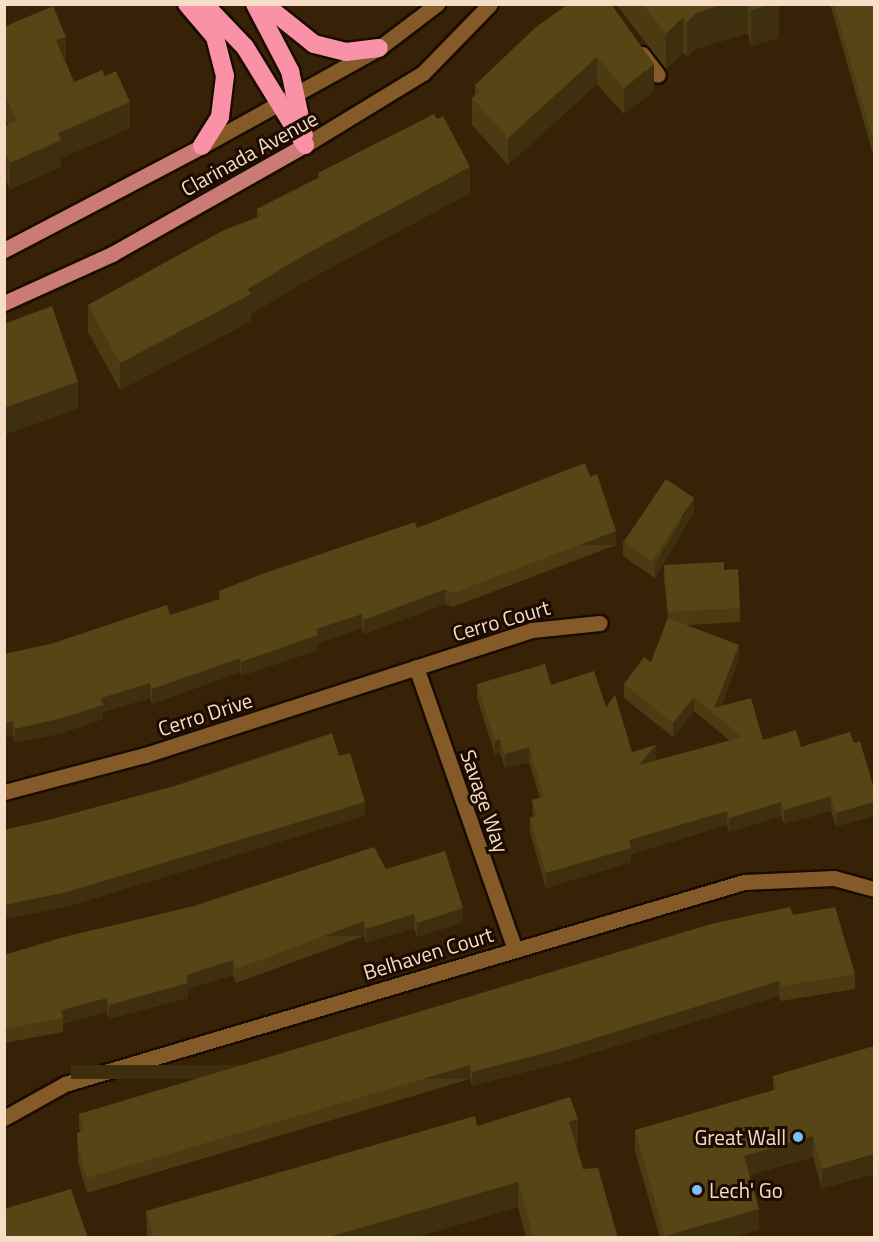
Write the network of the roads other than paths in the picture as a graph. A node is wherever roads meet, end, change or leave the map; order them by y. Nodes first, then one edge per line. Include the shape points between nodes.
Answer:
1 (187, 4) edge
2 (204, 4) edge
3 (255, 4) edge
4 (264, 4) edge
5 (490, 4) edge
6 (432, 6) edge
7 (630, 39) edge
8 (379, 48) junction
9 (658, 75) dead end
10 (297, 94) junction
11 (278, 104) junction
12 (305, 145) junction
13 (202, 146) junction
14 (4, 250) edge
15 (4, 303) edge
16 (600, 623) dead end
17 (416, 667) junction
18 (4, 792) edge
19 (874, 889) edge
20 (516, 949) junction
21 (4, 1118) edge

1 - 13 highway via 215,37 225,76 220,117
2 - 11 highway via 236,35
3 - 10 highway
4 - 8 highway via 314,44 346,52
5 - 12 street, Clarinada Avenue via 423,73
6 - 8 street, Clarinada Avenue
7 - 9 street
8 - 10 street, Clarinada Avenue
10 - 11 street, Clarinada Avenue
10 - 12 highway
11 - 12 highway
11 - 13 street, Clarinada Avenue
12 - 15 main road, Clarinada Avenue via 95,262
13 - 14 main road, Clarinada Avenue
16 - 17 street, Cerro Court via 532,630
17 - 18 street, Cerro Drive via 145,755
17 - 20 street, Savage Way
19 - 20 street, Belhaven Court via 834,878 770,878
20 - 21 street, Belhaven Court via 65,1083

